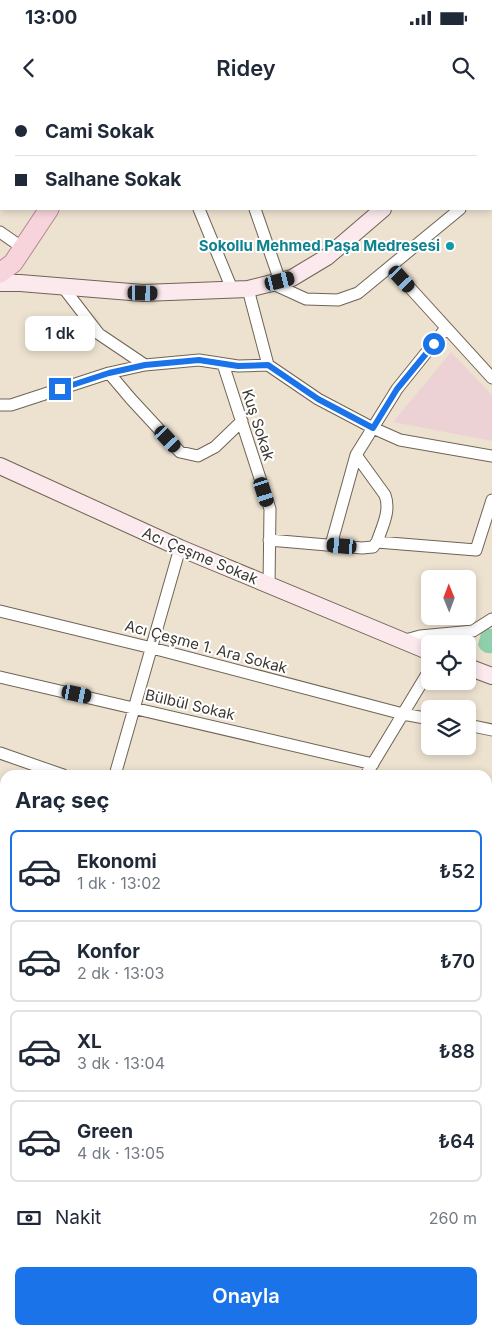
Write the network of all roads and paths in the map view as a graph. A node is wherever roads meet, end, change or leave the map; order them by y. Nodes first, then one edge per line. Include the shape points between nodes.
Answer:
1 (48, 210) edge
2 (199, 210) edge
3 (255, 210) edge
4 (382, 210) edge
5 (459, 210) edge
6 (0, 232) edge
7 (18, 254) junction
8 (391, 267) junction
9 (0, 273) edge
10 (275, 282) junction
11 (0, 283) edge
12 (28, 284) junction
13 (62, 286) junction
14 (240, 289) junction
15 (446, 328) junction
16 (223, 364) junction
17 (145, 365) junction
18 (268, 365) junction
19 (109, 373) junction
20 (492, 378) edge
21 (0, 405) edge
22 (242, 421) junction
23 (373, 428) junction
24 (356, 455) junction
25 (492, 456) edge
26 (0, 466) edge
27 (492, 500) edge
28 (270, 540) junction
29 (377, 542) junction
30 (332, 546) junction
31 (180, 548) junction
32 (269, 585) junction
33 (0, 612) edge
34 (492, 619) edge
35 (402, 641) junction
36 (152, 648) junction
37 (421, 648) edge
38 (476, 670) edge
39 (492, 676) edge
40 (0, 677) edge
41 (421, 685) edge
42 (134, 707) junction
43 (403, 714) junction
44 (421, 717) edge
45 (476, 727) edge
46 (492, 730) edge
47 (0, 753) edge
48 (373, 764) junction
49 (49, 770) edge
50 (116, 770) edge
51 (369, 770) edge

1 - 7 main road
2 - 14 street
3 - 10 street
4 - 10 main road via 327,257 292,278
5 - 8 street
6 - 7 street
7 - 9 main road
7 - 12 main road via 13,268 15,275
8 - 10 street via 358,292 338,300 306,299
8 - 15 street
10 - 14 main road
11 - 12 main road
12 - 13 main road
13 - 14 main road via 143,293
13 - 17 street via 100,334
14 - 18 street
15 - 20 street
15 - 23 street via 397,389
16 - 17 street via 199,360
16 - 18 street
16 - 22 street, Kuş Sokak
17 - 19 street
18 - 23 street via 318,399
19 - 21 street
19 - 22 street via 180,452 198,456 214,447
22 - 28 street, Kuş Sokak via 270,509
23 - 24 street
23 - 25 street via 400,440
24 - 29 street via 388,502
24 - 30 street
26 - 31 main road, Acı Çeşme Sokak
27 - 29 street via 476,550
28 - 30 street
28 - 32 street, Kuş Sokak
29 - 30 street via 368,548
31 - 32 main road, Acı Çeşme Sokak
31 - 36 street
32 - 35 main road, Acı Çeşme Sokak
33 - 36 street, Acı Çeşme 1. Ara Sokak
34 - 35 street via 473,631
35 - 37 main road, Acı Çeşme Sokak
36 - 42 street
36 - 43 street, Acı Çeşme 1. Ara Sokak
38 - 39 main road
40 - 42 street, Bülbül Sokak
41 - 43 street
42 - 48 street, Bülbül Sokak
42 - 50 street
43 - 44 street, Acı Çeşme 1. Ara Sokak
43 - 48 street
45 - 46 street
47 - 49 street
48 - 51 street

